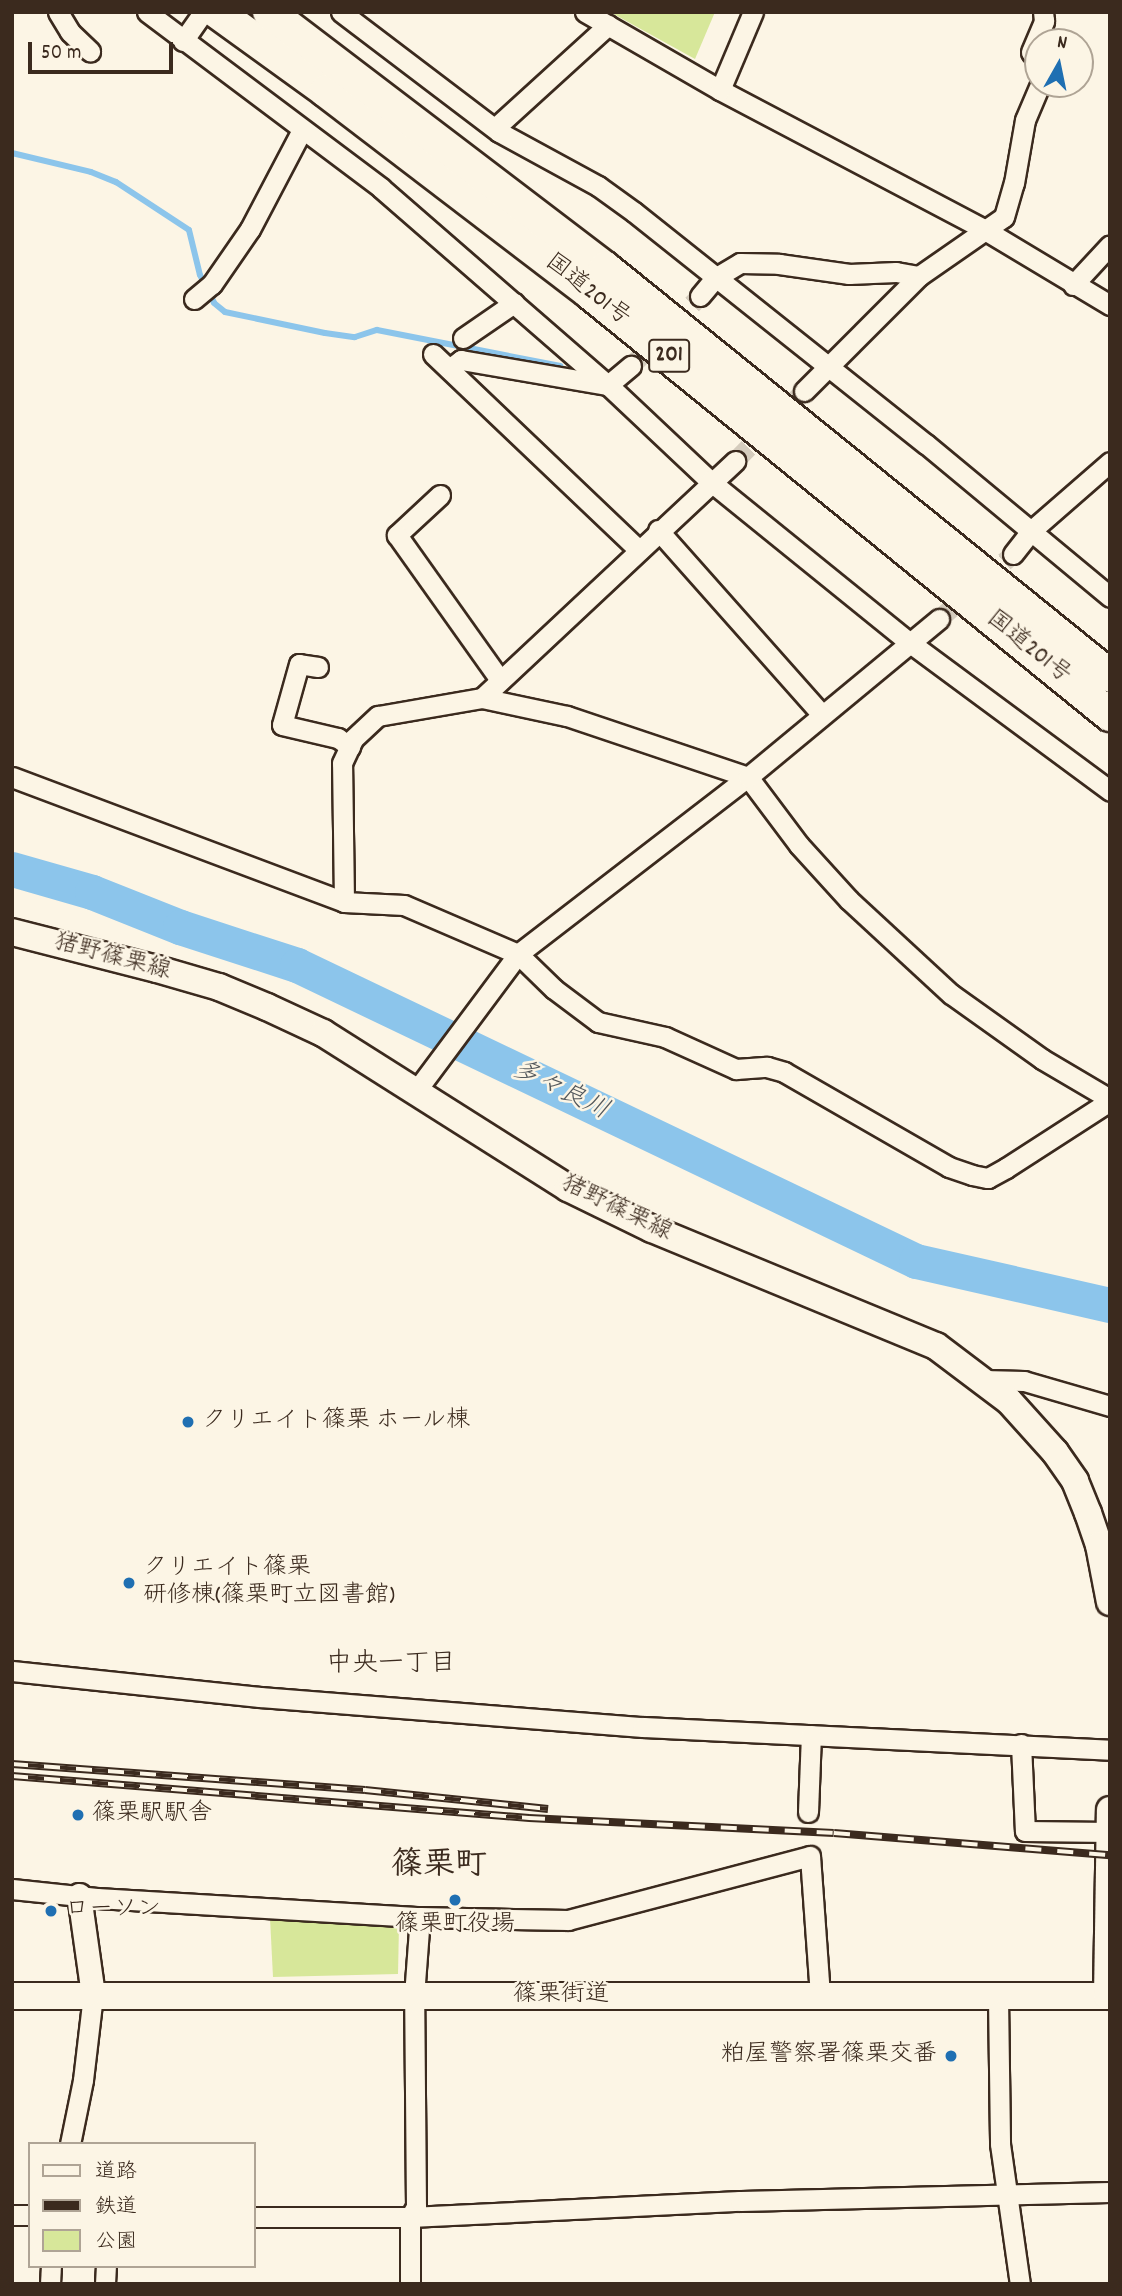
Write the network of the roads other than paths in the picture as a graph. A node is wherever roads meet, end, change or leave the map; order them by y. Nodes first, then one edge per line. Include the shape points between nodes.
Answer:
1 (58, 12) edge
2 (147, 12) edge
3 (204, 12) edge
4 (217, 12) edge
5 (269, 12) edge
6 (584, 12) edge
7 (753, 12) edge
8 (353, 16) edge
9 (608, 25) junction
10 (183, 41) junction
11 (90, 51) dead end
12 (720, 90) junction
13 (1034, 98) edge
14 (495, 128) junction
15 (302, 130) junction
16 (985, 230) junction
17 (1110, 245) edge
18 (919, 276) junction
19 (715, 278) junction
20 (1073, 285) junction
21 (700, 296) tunnel mouth
22 (194, 299) dead end
23 (514, 303) junction
24 (1110, 306) edge
25 (463, 338) dead end
26 (433, 354) dead end
27 (631, 366) tunnel mouth
28 (828, 366) junction
29 (449, 369) junction
30 (608, 385) junction
31 (804, 391) tunnel mouth
32 (735, 461) tunnel mouth
33 (1110, 462) edge
34 (710, 481) junction
35 (440, 495) dead end
36 (658, 530) junction
37 (1032, 530) junction
38 (638, 549) junction
39 (1013, 554) tunnel mouth
40 (1110, 597) edge
41 (939, 619) tunnel mouth
42 (909, 642) junction
43 (317, 667) dead end
44 (1110, 676) edge
45 (500, 680) junction
46 (482, 698) junction
47 (822, 715) junction
48 (1110, 715) edge
49 (350, 747) junction
50 (748, 776) junction
51 (12, 777) edge
52 (1110, 791) edge
53 (344, 902) junction
54 (12, 932) edge
55 (518, 954) junction
56 (421, 1085) junction
57 (1110, 1100) edge
58 (983, 1380) junction
59 (1110, 1406) edge
60 (1110, 1602) edge
61 (12, 1671) edge
62 (811, 1735) junction
63 (1021, 1744) junction
64 (1110, 1750) edge
65 (808, 1812) dead end
66 (1109, 1825) edge
67 (12, 1889) edge
68 (79, 1895) junction
69 (420, 1917) junction
70 (93, 1995) junction
71 (12, 1996) edge
72 (414, 1996) junction
73 (1108, 1996) edge
74 (820, 1997) junction
75 (998, 1997) junction
76 (70, 2142) edge
77 (1110, 2193) edge
78 (1008, 2195) junction
79 (256, 2217) edge
80 (410, 2217) junction
81 (410, 2284) edge
82 (1020, 2284) edge

1 - 11 street
2 - 10 street
3 - 10 street
4 - 48 highway, 国道201号 / 201 via 590,293
5 - 44 highway, 国道201号 / 201 via 605,268
6 - 9 street
7 - 12 street
8 - 14 street
9 - 12 street
9 - 14 street
10 - 15 street
12 - 16 street
13 - 16 street via 1004,217
14 - 19 street via 598,186
15 - 22 street via 250,229 212,284
15 - 23 street via 382,188
16 - 18 street
16 - 20 street
17 - 20 street
18 - 19 street via 740,263
18 - 28 street
19 - 21 street
19 - 28 street
20 - 24 street
23 - 25 street
23 - 30 street
26 - 29 street
27 - 30 street
28 - 31 street
28 - 37 street
29 - 30 street via 461,360
29 - 38 street
30 - 34 street
32 - 34 street
33 - 37 street
34 - 36 street
34 - 42 street
35 - 45 street via 397,535
36 - 38 street
36 - 47 street
37 - 39 street
37 - 40 street
38 - 45 street
41 - 42 street
42 - 47 street
42 - 52 street
43 - 49 street via 299,664 282,726 338,738
45 - 46 street
46 - 49 street via 378,716
46 - 50 street via 567,716
47 - 50 street
49 - 53 street via 342,763
50 - 55 street
50 - 57 street via 824,872 951,994 1042,1059
51 - 53 street
53 - 55 street via 404,905
54 - 56 main road, 猪野篠栗線 via 219,987 323,1033
55 - 56 street
55 - 57 street via 598,1022 665,1037 736,1069 767,1067 784,1072 949,1167 972,1175 988,1178
56 - 58 main road, 猪野篠栗線 via 568,1188 652,1229 909,1333 936,1346
58 - 59 street via 1024,1381
58 - 60 main road, 猪野篠栗線 via 1033,1425 1075,1481 1099,1545
61 - 62 street via 287,1699 643,1727
62 - 63 street
62 - 65 street
63 - 64 street
63 - 66 street via 1025,1830
66 - 73 main road
67 - 68 street
68 - 69 street
68 - 70 street
69 - 72 street
69 - 74 street via 568,1920 810,1856
70 - 71 main road, 篠栗街道
70 - 72 main road, 篠栗街道
70 - 76 street
72 - 74 main road, 篠栗街道
72 - 80 street via 416,2207
73 - 75 main road, 篠栗街道
74 - 75 main road, 篠栗街道
75 - 78 street via 1000,2144
77 - 78 street
78 - 80 street via 740,2201
78 - 82 street
79 - 80 street
80 - 81 street

